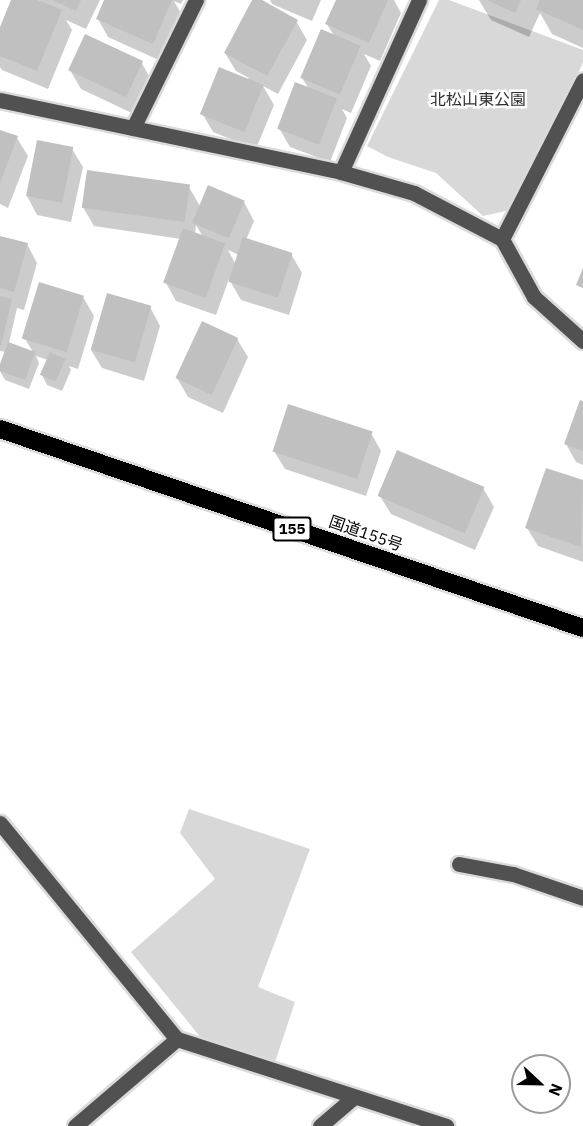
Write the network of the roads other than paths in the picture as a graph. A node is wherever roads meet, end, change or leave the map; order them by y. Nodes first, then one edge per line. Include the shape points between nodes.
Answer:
1 (196, 0) edge
2 (419, 0) edge
3 (583, 80) edge
4 (0, 100) edge
5 (133, 128) junction
6 (341, 172) junction
7 (502, 239) junction
8 (583, 340) edge
9 (0, 429) edge
10 (583, 628) edge
11 (0, 823) edge
12 (459, 864) dead end
13 (583, 898) edge
14 (177, 1039) junction
15 (354, 1097) junction
16 (75, 1126) edge
17 (320, 1126) edge
18 (446, 1126) edge

1 - 5 street
2 - 6 street
3 - 7 street
4 - 5 street
5 - 6 street
6 - 7 street via 414,193
7 - 8 street via 534,297
9 - 10 highway, 国道155号 / 155
11 - 14 street
12 - 13 street via 513,874
14 - 15 street
14 - 16 street
15 - 17 street
15 - 18 street

